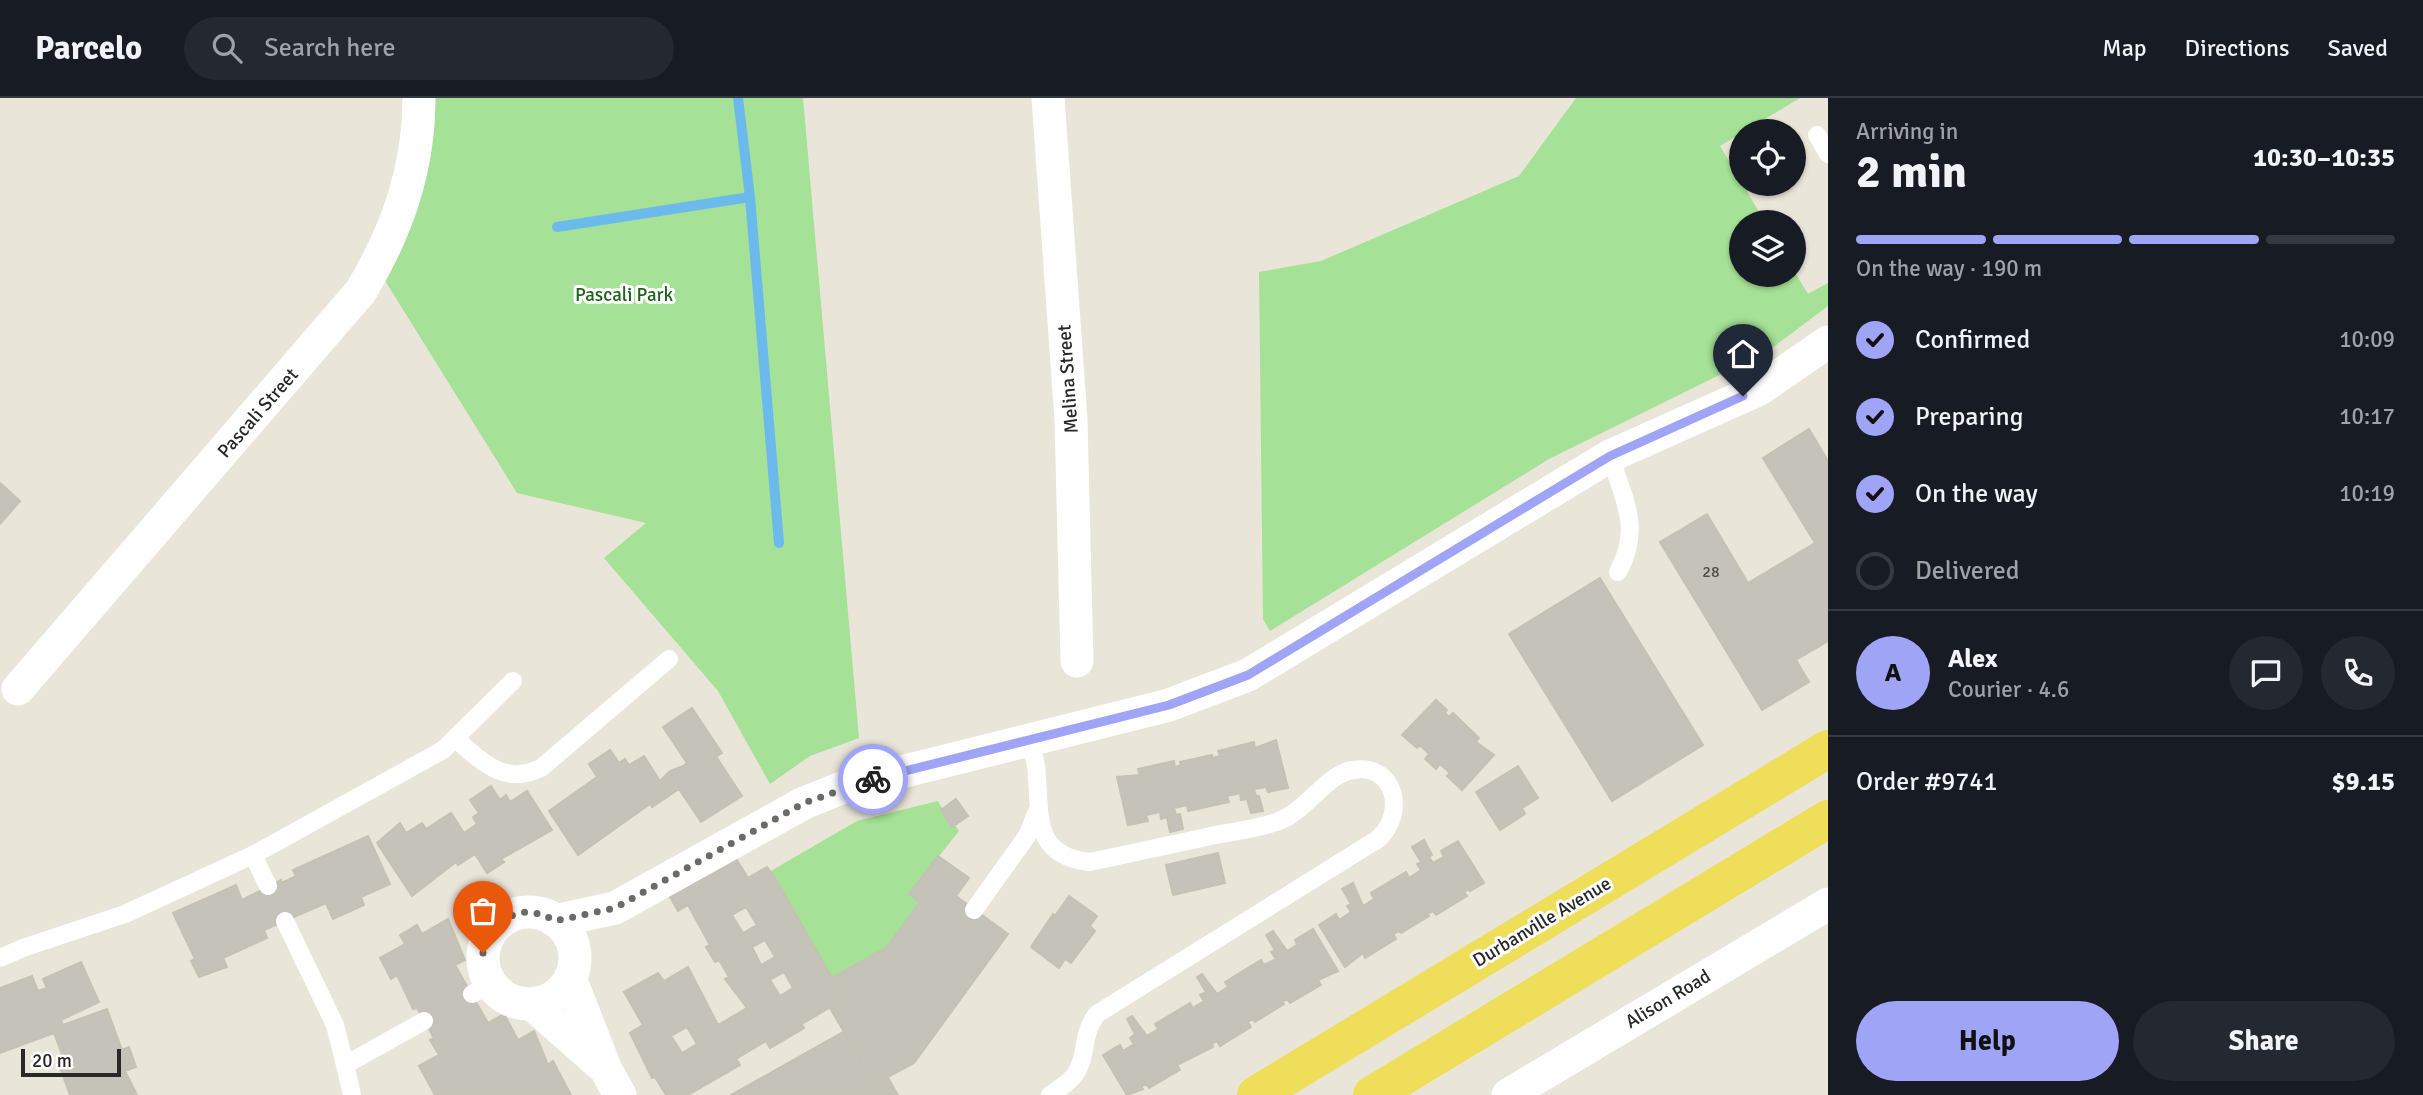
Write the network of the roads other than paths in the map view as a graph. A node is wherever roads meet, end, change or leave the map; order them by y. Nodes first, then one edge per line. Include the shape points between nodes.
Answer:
1 (419, 98) edge
2 (1048, 98) edge
3 (1816, 135) dead end
4 (1828, 154) edge
5 (1828, 342) edge
6 (1610, 456) junction
7 (1618, 572) dead end
8 (669, 659) dead end
9 (1077, 661) dead end
10 (513, 681) dead end
11 (18, 689) dead end
12 (457, 739) junction
13 (1030, 740) junction
14 (1828, 749) edge
15 (1037, 811) junction
16 (1828, 819) edge
17 (253, 855) junction
18 (268, 886) dead end
19 (1828, 904) edge
20 (615, 908) junction
21 (974, 910) dead end
22 (285, 921) dead end
23 (555, 921) junction
24 (0, 958) edge
25 (572, 970) junction
26 (532, 1004) junction
27 (424, 1021) dead end
28 (345, 1066) junction
29 (614, 1082) edge
30 (352, 1095) edge
31 (1049, 1095) edge
32 (1256, 1095) edge
33 (1372, 1095) edge
34 (1508, 1095) edge

1 - 11 street, Pascali Street via 415,156 406,193 394,228 361,291
2 - 9 street, Melina Street via 1071,420
3 - 4 lane
5 - 6 street via 1758,390
6 - 7 lane via 1632,528
6 - 13 street via 1248,675 1169,705
8 - 12 lane via 530,774 496,771
10 - 12 lane
12 - 17 lane
13 - 15 lane via 1037,775
13 - 20 street via 849,785 804,803
14 - 32 main road, Durbanville Avenue
15 - 21 lane via 1027,836
15 - 31 lane via 1040,827 1059,852 1090,862 1277,822 1308,804 1333,778 1355,769 1378,775 1388,784 1396,807 1388,831 1378,839 1097,1013 1085,1030 1084,1051 1072,1079
16 - 33 main road
17 - 18 lane
17 - 24 lane via 125,915
19 - 34 street, Alison Road
20 - 23 street
20 - 25 street
22 - 28 lane via 334,1026
23 - 25 street via 573,946
23 - 26 street via 526,912 497,924 487,938 481,989
25 - 26 street via 554,995
25 - 29 street
26 - 29 street
27 - 28 lane
28 - 30 lane

